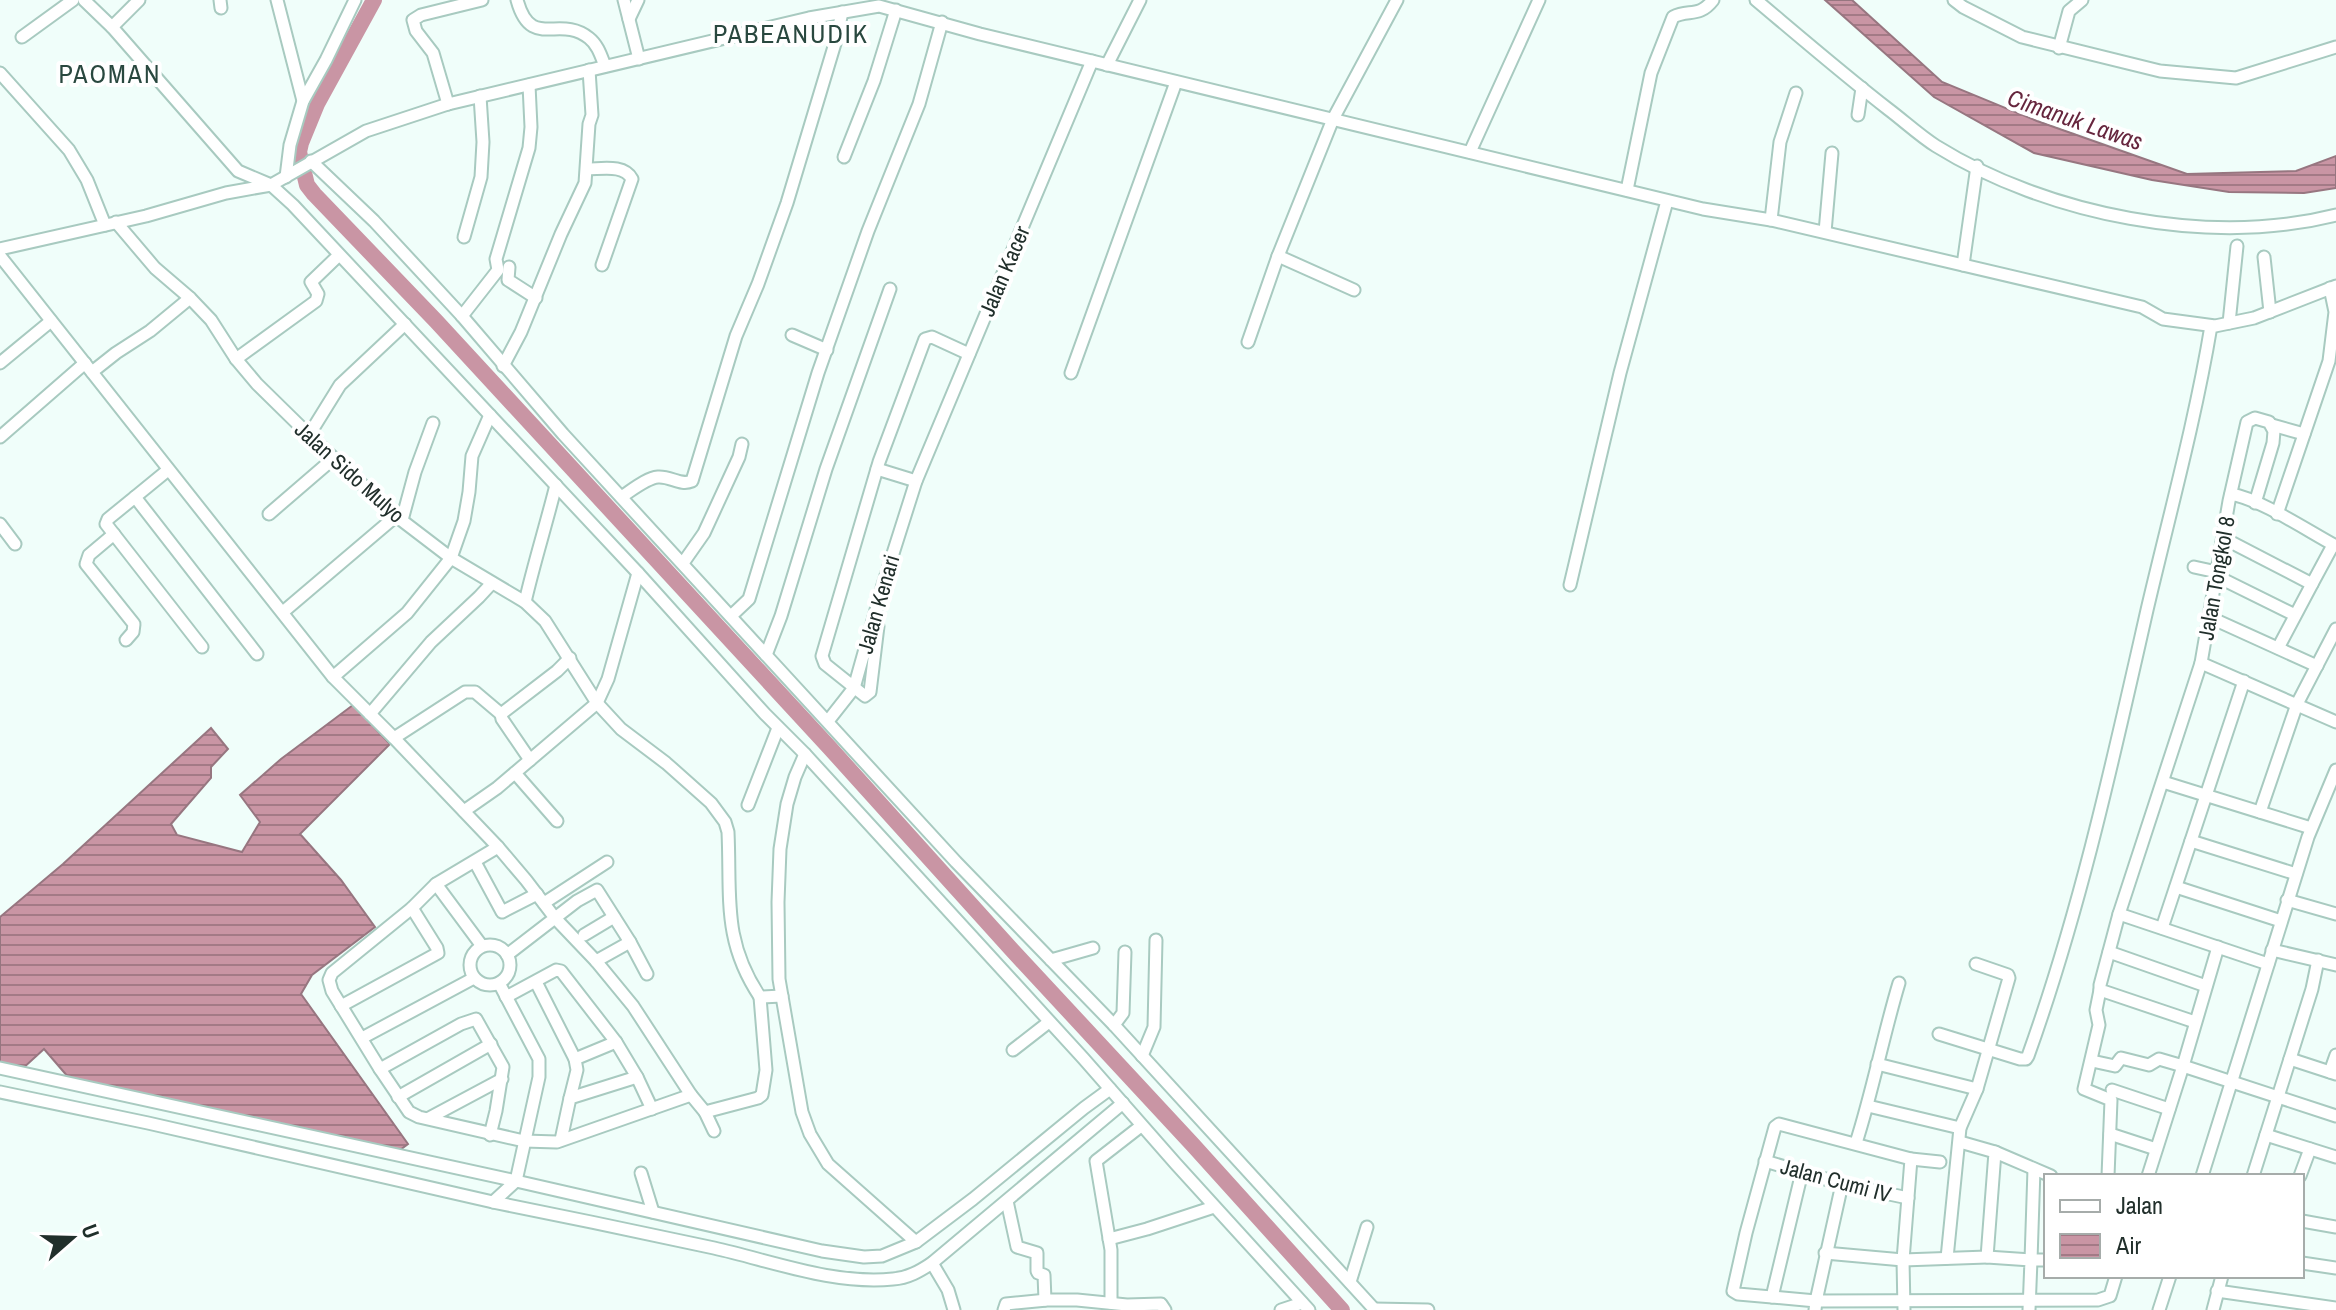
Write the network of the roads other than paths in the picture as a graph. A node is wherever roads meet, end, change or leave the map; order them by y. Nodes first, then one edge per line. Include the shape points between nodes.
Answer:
1 (73, 0) edge
2 (84, 0) edge
3 (139, 0) edge
4 (277, 0) edge
5 (355, 0) edge
6 (482, 0) edge
7 (517, 0) edge
8 (624, 0) edge
9 (638, 0) edge
10 (1140, 0) edge
11 (1397, 0) edge
12 (1539, 0) edge
13 (1713, 0) edge
14 (1756, 0) edge
15 (2082, 0) edge
16 (1961, 2) edge
17 (886, 4) edge
18 (842, 12) junction
19 (629, 19) junction
20 (942, 22) junction
21 (112, 27) junction
22 (22, 37) dead end
23 (2336, 47) edge
24 (2059, 48) junction
25 (639, 59) junction
26 (1092, 61) junction
27 (1107, 65) junction
28 (605, 66) junction
29 (589, 70) junction
30 (0, 73) edge
31 (1176, 82) junction
32 (529, 85) junction
33 (1862, 88) junction
34 (1796, 93) dead end
35 (480, 96) junction
36 (303, 101) junction
37 (448, 104) junction
38 (1858, 115) dead end
39 (1333, 119) junction
40 (1470, 152) junction
41 (1832, 153) dead end
42 (844, 157) dead end
43 (306, 165) junction
44 (1977, 166) junction
45 (587, 169) junction
46 (238, 171) junction
47 (286, 177) junction
48 (271, 185) junction
49 (1627, 190) junction
50 (226, 193) junction
51 (1667, 201) junction
52 (2336, 215) edge
53 (1771, 220) junction
54 (110, 224) junction
55 (1825, 232) junction
56 (464, 237) dead end
57 (2237, 246) dead end
58 (0, 249) edge
59 (339, 255) junction
60 (0, 256) edge
61 (1278, 256) junction
62 (2264, 257) dead end
63 (602, 265) dead end
64 (1963, 265) junction
65 (509, 267) dead end
66 (2333, 287) edge
67 (890, 289) dead end
68 (1354, 290) dead end
69 (190, 298) junction
70 (536, 298) junction
71 (2270, 312) junction
72 (462, 316) junction
73 (51, 321) junction
74 (2229, 323) junction
75 (405, 324) junction
76 (2211, 326) junction
77 (792, 335) dead end
78 (1248, 342) dead end
79 (827, 350) junction
80 (969, 354) junction
81 (236, 359) junction
82 (0, 363) edge
83 (503, 366) junction
84 (89, 368) junction
85 (1071, 373) dead end
86 (490, 415) junction
87 (433, 423) dead end
88 (2272, 425) junction
89 (2304, 434) junction
90 (309, 435) junction
91 (0, 437) edge
92 (742, 444) dead end
93 (334, 458) junction
94 (877, 469) junction
95 (168, 470) junction
96 (916, 481) junction
97 (556, 485) junction
98 (2231, 494) junction
99 (135, 497) junction
100 (621, 497) junction
101 (2255, 503) junction
102 (269, 514) dead end
103 (2277, 514) junction
104 (399, 518) junction
105 (0, 524) edge
106 (114, 534) junction
107 (2223, 538) junction
108 (15, 544) dead end
109 (2334, 545) edge
110 (451, 558) junction
111 (683, 563) junction
112 (2194, 567) dead end
113 (638, 573) junction
114 (2217, 574) junction
115 (492, 583) junction
116 (2312, 584) junction
117 (1570, 585) dead end
118 (525, 602) junction
119 (283, 612) junction
120 (2295, 615) junction
121 (731, 616) junction
122 (2209, 617) junction
123 (2336, 629) edge
124 (126, 640) dead end
125 (202, 647) dead end
126 (2278, 648) junction
127 (257, 654) dead end
128 (766, 655) junction
129 (570, 658) junction
130 (2201, 663) junction
131 (2317, 666) junction
132 (333, 677) junction
133 (2244, 681) junction
134 (854, 688) junction
135 (597, 703) junction
136 (2297, 704) junction
137 (370, 714) junction
138 (501, 714) junction
139 (828, 721) junction
140 (2336, 722) edge
141 (778, 728) junction
142 (394, 738) junction
143 (805, 754) junction
144 (530, 760) junction
145 (2336, 770) edge
146 (515, 773) junction
147 (2163, 782) junction
148 (2206, 796) junction
149 (748, 805) dead end
150 (464, 811) junction
151 (2260, 812) junction
152 (557, 821) dead end
153 (2311, 828) junction
154 (2191, 841) junction
155 (498, 847) junction
156 (475, 862) junction
157 (607, 862) dead end
158 (2296, 874) junction
159 (436, 884) junction
160 (2176, 887) junction
161 (541, 899) junction
162 (2287, 900) junction
163 (412, 908) junction
164 (2119, 914) junction
165 (2336, 914) edge
166 (614, 917) junction
167 (555, 918) junction
168 (2281, 921) junction
169 (2162, 928) junction
170 (584, 935) dead end
171 (1156, 940) dead end
172 (630, 942) junction
173 (482, 946) junction
174 (2218, 947) junction
175 (1093, 948) dead end
176 (2272, 950) junction
177 (1125, 952) dead end
178 (2109, 952) junction
179 (507, 955) junction
180 (1051, 960) junction
181 (2318, 960) junction
182 (596, 961) junction
183 (1976, 964) dead end
184 (2268, 964) junction
185 (2336, 965) edge
186 (647, 974) dead end
187 (474, 978) junction
188 (536, 982) junction
189 (499, 983) junction
190 (1899, 983) dead end
191 (2206, 986) junction
192 (2100, 990) junction
193 (782, 996) junction
194 (506, 997) junction
195 (760, 997) junction
196 (341, 1006) junction
197 (1049, 1022) junction
198 (2195, 1022) junction
199 (1114, 1025) junction
200 (1939, 1034) dead end
201 (362, 1038) junction
202 (616, 1042) junction
203 (491, 1044) junction
204 (1987, 1049) junction
205 (1013, 1050) dead end
206 (2336, 1055) edge
207 (1142, 1056) junction
208 (575, 1059) junction
209 (2290, 1059) junction
210 (2092, 1061) junction
211 (1877, 1064) junction
212 (2183, 1066) junction
213 (0, 1068) edge
214 (380, 1069) junction
215 (2333, 1073) edge
216 (637, 1077) junction
217 (502, 1079) junction
218 (2232, 1082) junction
219 (1977, 1089) junction
220 (2111, 1090) junction
221 (0, 1092) edge
222 (691, 1095) junction
223 (1116, 1096) junction
224 (2278, 1096) junction
225 (398, 1097) junction
226 (570, 1098) junction
227 (1868, 1106) junction
228 (652, 1109) junction
229 (2169, 1109) junction
230 (705, 1112) junction
231 (2336, 1116) edge
232 (429, 1118) junction
233 (1141, 1126) junction
234 (1960, 1128) junction
235 (714, 1131) dead end
236 (2110, 1134) junction
237 (490, 1135) junction
238 (2266, 1135) junction
239 (561, 1140) junction
240 (524, 1141) junction
241 (1960, 1142) junction
242 (1856, 1143) junction
243 (2156, 1149) junction
244 (2310, 1149) junction
245 (1995, 1152) junction
246 (2336, 1157) edge
247 (1911, 1159) junction
248 (1765, 1161) junction
249 (1940, 1162) dead end
250 (2034, 1169) junction
251 (1802, 1172) junction
252 (641, 1173) dead end
253 (2046, 1174) edge
254 (2108, 1174) edge
255 (2149, 1174) edge
256 (2203, 1174) edge
257 (2254, 1174) edge
258 (2301, 1174) edge
259 (514, 1183) junction
260 (1842, 1184) junction
261 (1908, 1198) junction
262 (496, 1200) junction
263 (1007, 1201) junction
264 (1214, 1207) junction
265 (653, 1212) junction
266 (2304, 1221) edge
267 (1367, 1227) dead end
268 (2336, 1227) edge
269 (1109, 1239) junction
270 (916, 1242) junction
271 (1825, 1253) junction
272 (1987, 1257) junction
273 (1947, 1258) junction
274 (1903, 1260) junction
275 (2031, 1260) junction
276 (2044, 1260) edge
277 (932, 1263) junction
278 (2304, 1263) edge
279 (2336, 1268) edge
280 (2115, 1278) edge
281 (2169, 1278) edge
282 (2221, 1278) edge
283 (1350, 1282) junction
284 (2217, 1291) junction
285 (1772, 1297) junction
286 (1045, 1300) junction
287 (1111, 1303) junction
288 (1815, 1305) edge
289 (1904, 1305) edge
290 (2029, 1305) edge
291 (1306, 1306) edge
292 (1127, 1308) edge
293 (2336, 1308) edge
294 (954, 1310) edge
295 (1004, 1310) edge
296 (1165, 1310) edge
297 (1281, 1310) edge
298 (1374, 1310) edge
299 (1428, 1310) edge
300 (2159, 1310) edge
301 (2213, 1310) edge

1 - 22 street
2 - 21 street
3 - 21 street
4 - 36 street
5 - 36 street
6 - 37 street via 413,20 433,53
7 - 28 street via 527,23 590,38
8 - 19 street
9 - 19 street
10 - 27 street
11 - 39 street
12 - 40 street
13 - 49 street via 1700,12 1673,17 1651,73
14 - 33 street
15 - 24 street via 2069,11
16 - 24 street via 2022,37
17 - 18 street
17 - 20 street
17 - 42 street via 874,81
18 - 25 street
18 - 100 street via 787,203 736,336 692,481 660,477
19 - 25 street
20 - 26 street
20 - 79 street via 919,104
21 - 46 street
23 - 24 street via 2236,78 2160,71
25 - 28 street
26 - 27 street
26 - 80 street, Jalan Kacer
27 - 31 street
28 - 29 street
29 - 32 street
29 - 45 street
30 - 54 street, Jalan Sido Mulyo via 69,150
31 - 39 street
31 - 85 street
32 - 35 street
32 - 72 street via 529,148 496,259 498,270
33 - 38 street
33 - 44 street via 1936,146
34 - 53 street via 1780,142
35 - 37 street
35 - 56 street via 481,177
36 - 47 street
37 - 43 street via 366,131
39 - 40 street
39 - 61 street
40 - 49 street
41 - 55 street
43 - 47 street
43 - 72 street via 374,221
44 - 52 street via 2017,187 2101,213 2168,224 2272,227
44 - 64 street
45 - 63 street via 620,169 632,179
45 - 70 street
46 - 48 street
46 - 50 street
47 - 48 street
48 - 50 street
48 - 59 street
49 - 51 street
50 - 54 street
51 - 53 street
51 - 117 street
53 - 55 street
54 - 58 street
54 - 69 street, Jalan Sido Mulyo
55 - 64 street
57 - 74 street
59 - 75 street
59 - 81 street via 313,279 316,301
60 - 73 street
61 - 68 street
61 - 78 street
62 - 71 street
64 - 76 street via 2142,307 2163,319
65 - 70 street via 508,280
66 - 71 street
66 - 89 street via 2329,361
67 - 128 street
69 - 81 street, Jalan Sido Mulyo
69 - 84 street via 150,331
70 - 83 street
71 - 74 street
72 - 83 street
73 - 82 street
73 - 84 street
74 - 76 street
75 - 86 street
75 - 90 street via 340,385
76 - 204 street via 2178,485 2070,926 2027,1059
77 - 79 street
79 - 121 street via 749,599
80 - 94 street via 932,337 925,339
80 - 96 street, Jalan Kacer
81 - 90 street, Jalan Sido Mulyo
83 - 100 street
84 - 91 street
84 - 95 street
86 - 97 street
86 - 110 street via 472,456 464,521
87 - 104 street
88 - 89 street
88 - 98 street, Jalan Tongkol 8 via 2255,418 2248,421
88 - 101 street via 2273,443
89 - 103 street
90 - 93 street, Jalan Sido Mulyo
92 - 111 street via 704,533
93 - 102 street
93 - 104 street, Jalan Sido Mulyo
94 - 96 street
94 - 134 street via 822,656
95 - 99 street
95 - 119 street
96 - 134 street, Jalan Kenari via 883,585 868,695
97 - 113 street
97 - 118 street
98 - 101 street
98 - 107 street, Jalan Tongkol 8
99 - 106 street via 106,522
99 - 127 street
100 - 111 street
101 - 103 street
103 - 109 street
104 - 110 street, Jalan Sido Mulyo
104 - 119 street
105 - 108 street
106 - 124 street via 86,564 134,624
106 - 125 street
107 - 114 street, Jalan Tongkol 8
107 - 116 street
109 - 116 street
110 - 115 street, Jalan Sido Mulyo
110 - 132 street via 407,613
111 - 121 street
112 - 114 street
113 - 135 street
113 - 141 street
114 - 120 street
114 - 122 street, Jalan Tongkol 8
115 - 118 street, Jalan Sido Mulyo
115 - 137 street via 431,642
116 - 120 street
118 - 129 street, Jalan Sido Mulyo
119 - 132 street
120 - 126 street
121 - 128 street
122 - 126 street
122 - 130 street, Jalan Tongkol 8
123 - 131 street
126 - 131 street
128 - 139 street
129 - 135 street, Jalan Sido Mulyo
129 - 138 street
130 - 133 street
130 - 147 street, Jalan Tongkol 8
131 - 136 street
132 - 137 street
133 - 136 street
133 - 148 street
134 - 139 street
135 - 144 street
135 - 195 street, Jalan Sido Mulyo via 711,803 725,822 733,940
136 - 140 street
136 - 151 street
137 - 142 street
138 - 142 street via 475,692 465,692
138 - 144 street
139 - 180 street
141 - 143 street
141 - 149 street
142 - 150 street
143 - 193 street via 787,804 780,849
143 - 197 street
144 - 146 street
145 - 153 street
146 - 150 street
146 - 152 street
147 - 148 street
147 - 164 street, Jalan Tongkol 8
148 - 151 street
148 - 154 street
150 - 155 street
151 - 153 street
153 - 158 street
154 - 158 street
154 - 160 street
155 - 156 street
155 - 161 street
156 - 159 street
156 - 161 street via 502,912
157 - 161 street
158 - 162 street
159 - 163 street
159 - 173 street
160 - 168 street
160 - 169 street
161 - 167 street
162 - 165 street
162 - 168 street
163 - 196 street via 331,974 332,991
163 - 196 street via 438,953
164 - 169 street
164 - 178 street, Jalan Tongkol 8
166 - 167 street via 595,890
166 - 170 street
166 - 172 street
167 - 179 street
167 - 182 street
168 - 176 street
169 - 174 street
171 - 207 street via 1154,1027
172 - 182 street
172 - 186 street
173 - 179 street via 496,946
173 - 187 street via 472,957
174 - 184 street
174 - 191 street
175 - 180 street
176 - 181 street
176 - 184 street
177 - 199 street via 1123,1013
178 - 191 street
178 - 192 street, Jalan Tongkol 8
179 - 189 street via 509,972
180 - 199 street
181 - 185 street
181 - 209 street
182 - 222 street via 633,1006
183 - 204 street via 2009,976
184 - 218 street
187 - 189 street
187 - 201 street
188 - 194 street
188 - 202 street via 561,971
188 - 208 street
189 - 194 street
190 - 211 street
191 - 198 street
192 - 198 street
192 - 210 street, Jalan Tongkol 8
193 - 195 street
193 - 270 street via 802,1112 819,1150
194 - 240 street via 539,1060
195 - 230 street via 766,1070 762,1095
196 - 201 street
197 - 205 street
197 - 223 street
198 - 212 street
199 - 207 street
200 - 204 street
201 - 214 street
202 - 208 street
202 - 216 street
203 - 214 street via 474,1018
203 - 217 street via 503,1065
203 - 225 street
204 - 219 street
206 - 215 street
207 - 283 street
208 - 226 street
209 - 215 street
209 - 224 street
210 - 212 street via 2115,1066 2121,1058 2149,1065 2159,1059
210 - 220 street, Jalan Tongkol 8 via 2084,1089
211 - 219 street
211 - 227 street
212 - 218 street
212 - 229 street
213 - 259 street
214 - 225 street
216 - 226 street
216 - 228 street
217 - 232 street
217 - 237 street
218 - 224 street
218 - 256 street
219 - 234 street
220 - 229 street
220 - 236 street
221 - 262 street
222 - 228 street
222 - 230 street
223 - 233 street
223 - 263 street
223 - 270 street via 1084,1108
224 - 231 street
224 - 238 street
225 - 232 street via 409,1112
226 - 239 street
227 - 234 street
227 - 242 street
228 - 239 street
229 - 243 street
230 - 235 street
232 - 237 street
233 - 264 street
233 - 269 street via 1096,1161
234 - 241 street
236 - 243 street
236 - 254 street
237 - 240 street
238 - 244 street
238 - 257 street
239 - 240 street
240 - 259 street
241 - 245 street
241 - 273 street
242 - 247 street
242 - 248 street via 1779,1124
243 - 255 street
244 - 246 street
244 - 258 street
245 - 250 street
245 - 272 street
247 - 249 street
247 - 261 street
248 - 251 street, Jalan Cumi IV
248 - 285 street via 1734,1292
250 - 253 street
250 - 275 street
251 - 260 street, Jalan Cumi IV
251 - 285 street
252 - 265 street
259 - 262 street
259 - 265 street
260 - 261 street, Jalan Cumi IV
260 - 271 street
261 - 274 street
262 - 277 street via 853,1279 903,1278
263 - 277 street
263 - 286 street via 1017,1247 1037,1253
264 - 269 street
264 - 291 street
265 - 270 street via 864,1257 891,1254
266 - 268 street
267 - 283 street
269 - 287 street
271 - 274 street
271 - 288 street
272 - 273 street
272 - 275 street
273 - 274 street
274 - 289 street
275 - 276 street
275 - 290 street
277 - 294 street
278 - 279 street
280 - 290 street via 2104,1299
281 - 300 street
282 - 284 street
283 - 298 street
284 - 293 street
284 - 301 street
285 - 288 street
286 - 287 street
286 - 295 street via 1006,1304
287 - 292 street
288 - 289 street
289 - 290 street
291 - 297 street
292 - 296 street via 1161,1304
298 - 299 street

